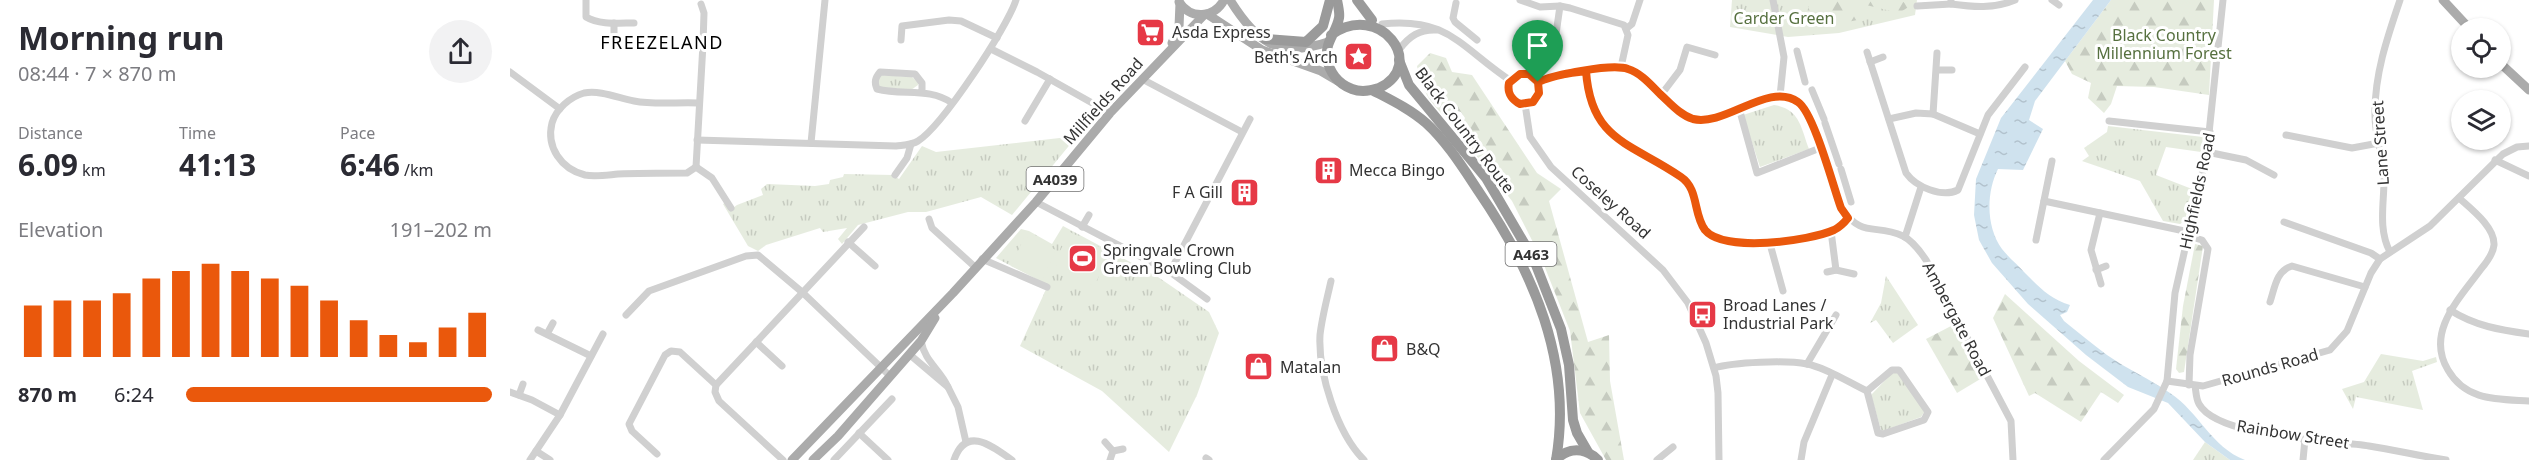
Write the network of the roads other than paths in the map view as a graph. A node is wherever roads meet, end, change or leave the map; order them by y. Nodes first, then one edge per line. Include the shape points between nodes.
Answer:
1 (586, 0) edge
2 (825, 0) edge
3 (1016, 0) edge
4 (1224, 0) edge
5 (1230, 0) edge
6 (1330, 0) edge
7 (1337, 0) edge
8 (1357, 0) edge
9 (1520, 0) edge
10 (1640, 0) edge
11 (1773, 0) edge
12 (2014, 0) edge
13 (2223, 0) edge
14 (2400, 0) edge
15 (2443, 0) edge
16 (1457, 1) edge
17 (1179, 2) edge
18 (1951, 2) edge
19 (701, 4) dead end
20 (1556, 4) edge
21 (1917, 6) dead end
22 (1206, 15) junction
23 (2460, 18) edge
24 (1377, 22) junction
25 (614, 23) junction
26 (634, 23) dead end
27 (1627, 28) junction
28 (1442, 30) junction
29 (614, 36) dead end
30 (997, 38) junction
31 (1265, 39) junction
32 (1330, 39) junction
33 (901, 40) dead end
34 (1477, 40) dead end
35 (1554, 48) dead end
36 (991, 49) junction
37 (1867, 52) dead end
38 (1937, 52) dead end
39 (1715, 54) dead end
40 (1399, 55) junction
41 (1163, 57) junction
42 (1784, 57) junction
43 (1883, 57) dead end
44 (1870, 62) junction
45 (1621, 67) junction
46 (2025, 67) dead end
47 (1937, 70) junction
48 (1952, 70) dead end
49 (1586, 71) junction
50 (510, 72) edge
51 (2511, 73) edge
52 (1050, 79) junction
53 (1142, 79) junction
54 (1339, 81) junction
55 (1511, 81) junction
56 (1538, 82) junction
57 (1806, 82) dead end
58 (1372, 90) junction
59 (1812, 90) dead end
60 (2529, 90) edge
61 (922, 92) junction
62 (1662, 95) junction
63 (1780, 96) junction
64 (698, 103) junction
65 (952, 103) junction
66 (1817, 103) junction
67 (1525, 104) junction
68 (1739, 108) junction
69 (560, 109) junction
70 (1806, 110) junction
71 (1110, 113) junction
72 (1933, 114) junction
73 (1250, 119) dead end
74 (1889, 119) junction
75 (1025, 121) dead end
76 (2109, 121) dead end
77 (1242, 132) junction
78 (2210, 132) junction
79 (1980, 134) junction
80 (2286, 135) dead end
81 (1830, 138) junction
82 (697, 140) junction
83 (811, 143) junction
84 (913, 143) junction
85 (2379, 143) junction
86 (1819, 146) junction
87 (2529, 146) edge
88 (2207, 152) junction
89 (2495, 160) junction
90 (2052, 161) dead end
91 (696, 167) junction
92 (895, 175) dead end
93 (2274, 175) dead end
94 (2529, 176) edge
95 (1846, 187) junction
96 (1921, 187) junction
97 (1835, 191) junction
98 (2459, 198) junction
99 (2044, 201) junction
100 (1036, 202) junction
101 (1851, 202) dead end
102 (731, 208) dead end
103 (2100, 213) junction
104 (1089, 215) dead end
105 (1848, 218) junction
106 (929, 219) dead end
107 (2284, 222) dead end
108 (864, 227) dead end
109 (1082, 227) junction
110 (1831, 231) junction
111 (2188, 234) junction
112 (1905, 237) junction
113 (2036, 240) dead end
114 (848, 242) junction
115 (1770, 244) junction
116 (2390, 252) junction
117 (982, 259) junction
118 (2380, 260) junction
119 (875, 266) dead end
120 (2106, 266) dead end
121 (975, 267) junction
122 (1836, 270) junction
123 (2096, 270) junction
124 (1170, 272) junction
125 (1827, 272) dead end
126 (1854, 274) dead end
127 (1332, 281) dead end
128 (2101, 284) dead end
129 (2365, 286) junction
130 (1047, 287) dead end
131 (1783, 291) dead end
132 (802, 292) junction
133 (1207, 299) dead end
134 (946, 300) junction
135 (2270, 302) dead end
136 (2451, 310) junction
137 (626, 315) dead end
138 (1836, 315) dead end
139 (553, 324) dead end
140 (538, 330) dead end
141 (547, 334) junction
142 (603, 334) dead end
143 (2529, 334) edge
144 (921, 341) junction
145 (756, 342) junction
146 (909, 354) junction
147 (591, 357) junction
148 (1807, 364) junction
149 (782, 366) dead end
150 (882, 368) junction
151 (1714, 368) junction
152 (1832, 375) junction
153 (890, 376) junction
154 (523, 384) dead end
155 (716, 385) junction
156 (2166, 385) junction
157 (2192, 385) junction
158 (948, 387) junction
159 (1867, 391) junction
160 (510, 392) edge
161 (519, 395) junction
162 (892, 399) dead end
163 (2529, 401) edge
164 (560, 415) junction
165 (825, 426) junction
166 (859, 434) junction
167 (838, 436) junction
168 (2305, 439) junction
169 (966, 442) junction
170 (1105, 442) dead end
171 (1673, 447) dead end
172 (1123, 449) dead end
173 (536, 451) junction
174 (1113, 452) junction
175 (1588, 452) junction
176 (657, 454) dead end
177 (1660, 459) edge
178 (2431, 459) edge
179 (530, 460) edge
180 (550, 460) edge
181 (783, 460) edge
182 (792, 460) edge
183 (813, 460) edge
184 (834, 460) edge
185 (888, 460) edge
186 (954, 460) edge
187 (1012, 460) edge
188 (1110, 460) edge
189 (1364, 460) edge
190 (1556, 460) edge
191 (1598, 460) edge
192 (1719, 460) edge
193 (1801, 460) edge
194 (2013, 460) edge
195 (2104, 460) edge
196 (2303, 460) edge
197 (2446, 460) edge

1 - 25 street via 588,19
2 - 83 street
3 - 30 street
4 - 22 main road, A4039
5 - 31 main road via 1252,32
6 - 31 highway via 1323,26 1306,42
7 - 32 highway via 1339,18
8 - 24 highway, A463
9 - 20 street via 1540,8
10 - 27 street
11 - 42 street
12 - 18 street via 1986,7
13 - 78 street, Highfields Road
14 - 85 street, Lane Street via 2377,86 2375,117
15 - 23 main road
16 - 34 street via 1455,22
17 - 22 main road, A4039 via 1190,12
17 - 41 main road, Millfields Road / A4039 via 1177,34
18 - 21 street
19 - 64 street via 704,13
20 - 27 street
20 - 35 street
22 - 41 main road, Millfields Road / A4039
22 - 54 main road via 1262,50
24 - 28 street via 1417,23
24 - 32 highway via 1354,20 1338,28
24 - 40 highway, A463 via 1394,36
25 - 26 street
25 - 29 street
27 - 45 street
28 - 40 street via 1419,31 1405,41
28 - 55 street
30 - 33 street via 961,21 949,20 902,26
30 - 36 street
31 - 32 main road via 1300,50
32 - 54 highway via 1326,50 1328,62
36 - 52 street
36 - 65 street
37 - 44 street
38 - 47 street
39 - 62 street via 1687,47 1680,70
40 - 58 highway via 1389,80
40 - 175 highway, Black Country Route / A463 via 1410,85 1486,178 1534,260 1561,328 1569,365 1573,420
41 - 53 main road, Millfields Road / A4039
42 - 57 street via 1797,53
42 - 63 street
43 - 44 street
44 - 74 street
45 - 49 street
45 - 62 street via 1636,72
46 - 79 street via 1991,112
47 - 48 street
47 - 72 street
49 - 56 street
49 - 115 street via 1587,90 1609,132 1690,185 1704,228 1711,235 1722,240
50 - 69 street
51 - 60 main road
52 - 71 street
52 - 75 street
53 - 71 main road, Millfields Road / A4039
53 - 77 street
54 - 58 highway, A463 via 1354,90
55 - 56 street via 1525,73
55 - 67 street via 1512,98
56 - 67 street via 1536,99
58 - 190 highway, Black Country Route / A463 via 1416,115 1435,132 1482,196 1523,265 1547,326 1557,367 1561,432
59 - 66 street
61 - 61 street via 876,89 876,76 880,72 915,74 922,83
61 - 65 street
62 - 68 street via 1693,119 1711,118
63 - 68 street
63 - 70 street via 1798,102
64 - 69 street via 636,101 588,92
64 - 82 street
65 - 84 street via 926,135
66 - 70 street
66 - 81 street
67 - 151 street, Coseley Road via 1530,137 1547,162 1681,291
68 - 86 street via 1757,173
69 - 91 street via 552,125 551,143 557,157 577,172 593,176 687,173
70 - 86 street
71 - 100 main road, Millfields Road / A4039
72 - 74 street
72 - 79 street
73 - 77 street
74 - 96 street via 1906,174
76 - 78 street
77 - 124 street
78 - 88 street, Highfields Road
79 - 96 street via 1958,190
80 - 85 street via 2352,148
81 - 86 street
81 - 95 street
82 - 83 street
82 - 91 street
83 - 84 street
84 - 92 street
85 - 116 street, Lane Street via 2384,178 2383,231
86 - 97 street
87 - 89 street, Rounds Road via 2509,150
88 - 93 street via 2246,160
88 - 111 street, Highfields Road
89 - 94 street
89 - 98 street, Rounds Road
90 - 99 street
91 - 102 street via 712,178
95 - 97 street
95 - 101 street
96 - 112 street
97 - 105 street
98 - 116 street, Rounds Road via 2430,226
98 - 136 street via 2490,230 2494,244 2488,260
99 - 103 street
99 - 113 street
100 - 109 street
100 - 117 main road, Millfields Road / A4039
103 - 111 street
103 - 123 street via 2091,250
104 - 109 street
105 - 110 street
105 - 112 street via 1868,230
106 - 121 street via 932,228
107 - 118 street via 2371,253
108 - 114 street
109 - 124 street
110 - 115 street
110 - 122 street
111 - 156 street, Highfields Road via 2175,293
111 - 157 street via 2202,240 2208,249 2190,355
112 - 194 street, Ambergate Road via 1926,260 2005,407 2011,421
114 - 119 street
114 - 132 street
115 - 131 street
116 - 118 street, Rounds Road
117 - 121 main road, Millfields Road / A4039
117 - 130 street
118 - 129 street, Rounds Road
120 - 123 street
121 - 134 main road, Millfields Road / A4039
122 - 125 street
122 - 126 street
123 - 128 street
124 - 133 street
127 - 189 street via 1320,338 1322,367 1331,402 1346,435
129 - 135 street via 2292,266 2278,275
129 - 157 street, Rounds Road via 2347,332 2330,350 2203,386
132 - 137 street via 762,257 746,256 649,291
132 - 145 street
132 - 150 street
134 - 144 main road, Millfields Road / A4039
134 - 150 main road, Millfields Road / A4039
136 - 143 street via 2464,319 2497,330
136 - 163 street via 2440,341 2443,360 2453,378 2481,398
138 - 148 street
139 - 141 street
140 - 141 street
141 - 147 street
142 - 147 street
144 - 146 main road, Millfields Road / A4039
144 - 158 street via 924,354 942,373
145 - 149 street
145 - 155 street
146 - 153 main road, Millfields Road / A4039
146 - 158 street
147 - 164 street
148 - 151 street via 1737,363
148 - 152 street
150 - 153 street
150 - 165 main road, Millfields Road / A4039
151 - 192 street, Coseley Road
152 - 159 street
152 - 193 street via 1804,442
153 - 167 main road, Millfields Road / A4039
154 - 161 street
155 - 176 street via 680,352 665,355 629,424
155 - 181 street via 716,397
156 - 157 street, Rounds Road
156 - 195 street via 2157,405
157 - 168 street, Rainbow Street via 2199,404 2220,420 2237,428
158 - 169 street via 958,407
159 - 159 street via 1878,433 1927,417 1928,412 1899,370 1892,370
160 - 161 street
161 - 164 street
162 - 166 street
164 - 173 street
165 - 167 main road
165 - 182 main road, Millfields Road / A4039
166 - 184 street
166 - 185 street
167 - 183 main road, Millfields Road / A4039
168 - 178 street, Rainbow Street via 2368,445
168 - 196 street
169 - 186 street
169 - 187 street via 990,443
170 - 174 street
171 - 177 street
172 - 174 street
173 - 179 street
173 - 180 street
174 - 188 street
175 - 190 highway, A463 via 1568,451
175 - 191 highway, A463
178 - 197 street, Rainbow Street

